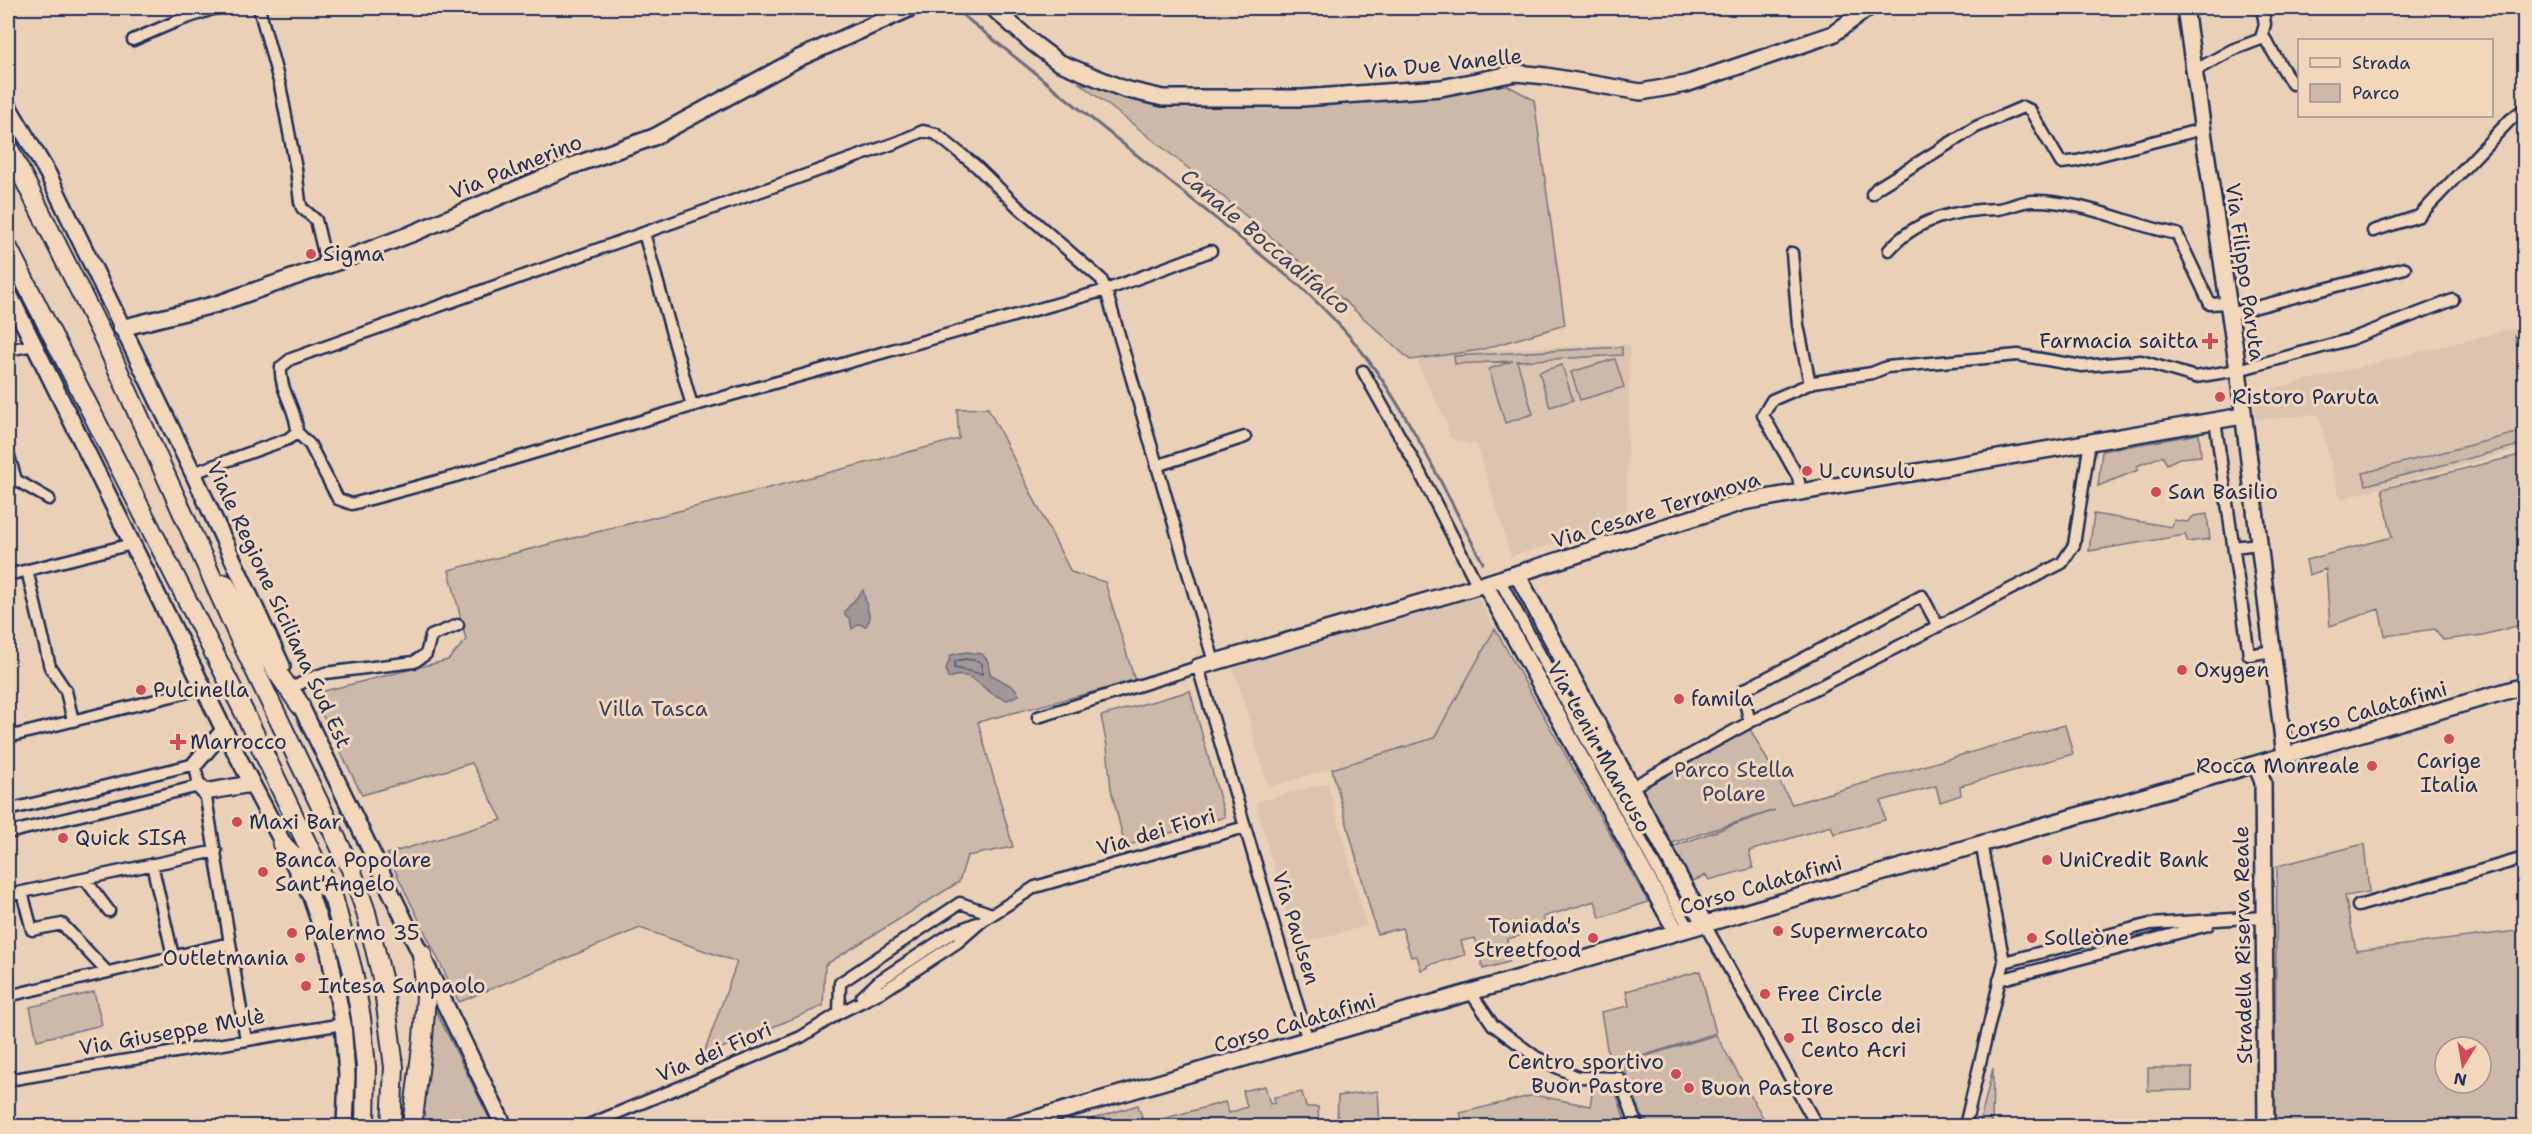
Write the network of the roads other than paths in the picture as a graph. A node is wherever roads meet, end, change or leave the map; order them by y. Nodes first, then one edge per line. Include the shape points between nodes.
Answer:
1 (216, 8) edge
2 (259, 8) edge
3 (911, 8) edge
4 (993, 8) edge
5 (1868, 8) edge
6 (2185, 8) edge
7 (2262, 8) edge
8 (2521, 8) edge
9 (2524, 18) edge
10 (2262, 34) junction
11 (133, 40) dead end
12 (2194, 71) junction
13 (2292, 84) dead end
14 (8, 106) edge
15 (2524, 109) edge
16 (2203, 129) junction
17 (8, 147) edge
18 (1872, 194) dead end
19 (2373, 231) dead end
20 (644, 233) junction
21 (8, 248) edge
22 (1211, 250) dead end
23 (1889, 250) dead end
24 (1792, 253) dead end
25 (327, 266) junction
26 (2405, 268) dead end
27 (1106, 290) junction
28 (8, 292) edge
29 (2453, 300) dead end
30 (2229, 308) junction
31 (121, 328) junction
32 (34, 345) junction
33 (8, 350) edge
34 (2238, 370) junction
35 (1363, 371) dead end
36 (1810, 384) junction
37 (692, 406) junction
38 (2242, 416) junction
39 (2215, 420) junction
40 (297, 432) junction
41 (1245, 437) dead end
42 (2090, 441) junction
43 (8, 453) edge
44 (1156, 466) junction
45 (193, 472) junction
46 (12, 481) edge
47 (1801, 492) junction
48 (50, 499) dead end
49 (195, 539) junction
50 (132, 544) junction
51 (2258, 544) junction
52 (2234, 547) junction
53 (27, 570) junction
54 (1517, 574) junction
55 (8, 575) edge
56 (1487, 583) junction
57 (458, 625) dead end
58 (1938, 626) junction
59 (2272, 651) junction
60 (1214, 662) junction
61 (1198, 667) junction
62 (2524, 686) edge
63 (204, 688) junction
64 (296, 696) junction
65 (1038, 717) dead end
66 (73, 721) junction
67 (1750, 722) junction
68 (224, 730) junction
69 (8, 737) edge
70 (2285, 756) junction
71 (195, 764) junction
72 (2256, 765) junction
73 (251, 784) junction
74 (1630, 788) junction
75 (202, 789) junction
76 (8, 810) edge
77 (1245, 827) junction
78 (8, 833) edge
79 (282, 843) junction
80 (1981, 843) junction
81 (216, 851) junction
82 (2524, 858) edge
83 (152, 864) junction
84 (85, 879) junction
85 (22, 892) junction
86 (8, 895) edge
87 (334, 900) junction
88 (2358, 906) dead end
89 (109, 911) dead end
90 (992, 914) junction
91 (2265, 917) junction
92 (2229, 920) junction
93 (1704, 923) junction
94 (1682, 929) junction
95 (230, 943) junction
96 (422, 954) junction
97 (173, 956) junction
98 (2004, 962) junction
99 (107, 972) junction
100 (1999, 980) junction
101 (1471, 993) junction
102 (8, 996) edge
103 (839, 1013) junction
104 (343, 1024) junction
105 (246, 1040) junction
106 (1308, 1041) junction
107 (8, 1080) edge
108 (345, 1126) edge
109 (365, 1126) edge
110 (391, 1126) edge
111 (412, 1126) edge
112 (504, 1126) edge
113 (586, 1126) edge
114 (1010, 1126) edge
115 (1638, 1126) edge
116 (1817, 1126) edge
117 (1965, 1126) edge
118 (2266, 1126) edge

1 - 11 street
2 - 25 street via 280,85 300,202 316,220
3 - 25 street, Via Palmerino via 799,57 654,137 569,166
4 - 5 street, Via Due Vanelle via 1058,62 1124,90 1163,98 1302,98 1441,88 1516,73 1641,92 1686,84 1833,34
6 - 12 street, Via Filippo Paruta
7 - 10 street
8 - 9 street
10 - 12 street via 2261,39
10 - 13 street
12 - 16 street, Via Filippo Paruta
14 - 31 street, Viale Regione Siciliana Sud Est via 48,174
15 - 19 street via 2419,216
16 - 18 street via 2061,163 2030,110 2024,107 1976,127
16 - 30 street, Via Filippo Paruta
17 - 49 main road via 104,339
20 - 27 street via 922,131 936,134 976,165 1101,279
20 - 37 street
20 - 40 street via 291,358 281,367 280,379 297,420
21 - 87 main road via 244,712
22 - 27 street
23 - 30 street via 1901,236 1934,218 1968,209 2002,209 2034,201 2067,206 2177,234 2210,304
24 - 36 street via 1797,325
25 - 31 street, Via Palmerino via 217,304
26 - 30 street
27 - 37 street
27 - 44 street
28 - 32 street
29 - 34 street via 2348,340
30 - 34 street, Via Filippo Paruta
31 - 45 street, Viale Regione Siciliana Sud Est
32 - 33 street
32 - 50 street
34 - 36 street via 2195,377 2141,361 2082,366 2018,355 1887,367
34 - 38 street, Via Filippo Paruta
35 - 56 street
36 - 47 street via 1772,400 1762,415 1798,477
37 - 40 street via 352,504 338,499 310,445
38 - 39 street, Via Cesare Terranova
38 - 51 street, Via Filippo Paruta
39 - 42 street, Via Cesare Terranova
39 - 52 street
40 - 45 street via 288,439
41 - 44 street
42 - 47 street, Via Cesare Terranova
42 - 58 street via 2074,545 2062,563
43 - 46 street
44 - 60 street
45 - 64 street, Viale Regione Siciliana Sud Est
46 - 48 street
47 - 54 street, Via Cesare Terranova via 1743,502
49 - 64 main road
49 - 110 main road via 332,827 366,912 389,1022 394,1067
50 - 53 street
50 - 63 street
51 - 52 street
51 - 59 street, Via Filippo Paruta
52 - 59 street via 2249,655
53 - 55 street
53 - 66 street via 50,667 66,691
54 - 56 street, Via Cesare Terranova
54 - 74 street, Via Lenin Mancuso
56 - 60 street, Via Cesare Terranova
56 - 94 street, Via Lenin Mancuso
57 - 64 street via 430,636 426,654 414,662 325,673 311,678
58 - 67 street
58 - 67 street via 1922,596 1742,691
59 - 70 street, Via Filippo Paruta
60 - 61 street, Via Cesare Terranova
61 - 65 street
61 - 77 street, Via Paulsen
62 - 70 street, Corso Calatafimi
63 - 66 street
63 - 68 street
64 - 96 street, Viale Regione Siciliana Sud Est
66 - 69 street
67 - 74 street
68 - 71 street
68 - 73 street
70 - 72 street, Corso Calatafimi
71 - 75 street
71 - 76 street
72 - 80 street, Corso Calatafimi
72 - 91 street, Stradella Riserva Reale via 2263,782
73 - 75 street
73 - 79 street
74 - 93 street, Via Lenin Mancuso
75 - 78 street
75 - 81 street
77 - 90 street, Via dei Fiori via 1035,887
77 - 106 street, Via Paulsen
79 - 87 main road
79 - 104 street via 311,897 328,947
80 - 93 street, Corso Calatafimi
80 - 98 street
81 - 83 street
81 - 95 street
82 - 88 street
83 - 84 street
83 - 97 street
84 - 85 street
84 - 89 street
85 - 86 street
85 - 99 street via 32,930 62,924
87 - 109 main road via 361,1018 366,1066
90 - 103 street, Via dei Fiori via 952,933 879,981 853,1006
90 - 103 street via 960,903 840,983
91 - 92 street
91 - 118 street, Stradella Riserva Reale
92 - 98 street via 2150,924
92 - 100 street
93 - 94 street, Corso Calatafimi
93 - 116 street
94 - 101 street, Corso Calatafimi
95 - 97 street
95 - 105 street
96 - 111 main road via 425,1017
96 - 112 street, Viale Regione Siciliana Sud Est
97 - 99 street
98 - 100 street
99 - 102 street
100 - 117 street
101 - 106 street, Corso Calatafimi
101 - 115 street via 1493,1025 1536,1057 1577,1077 1619,1078
103 - 113 street, Via dei Fiori via 801,1037
104 - 105 street, Via Giuseppe Mulè
104 - 108 street
105 - 107 street, Via Giuseppe Mulè
106 - 114 street, Corso Calatafimi

